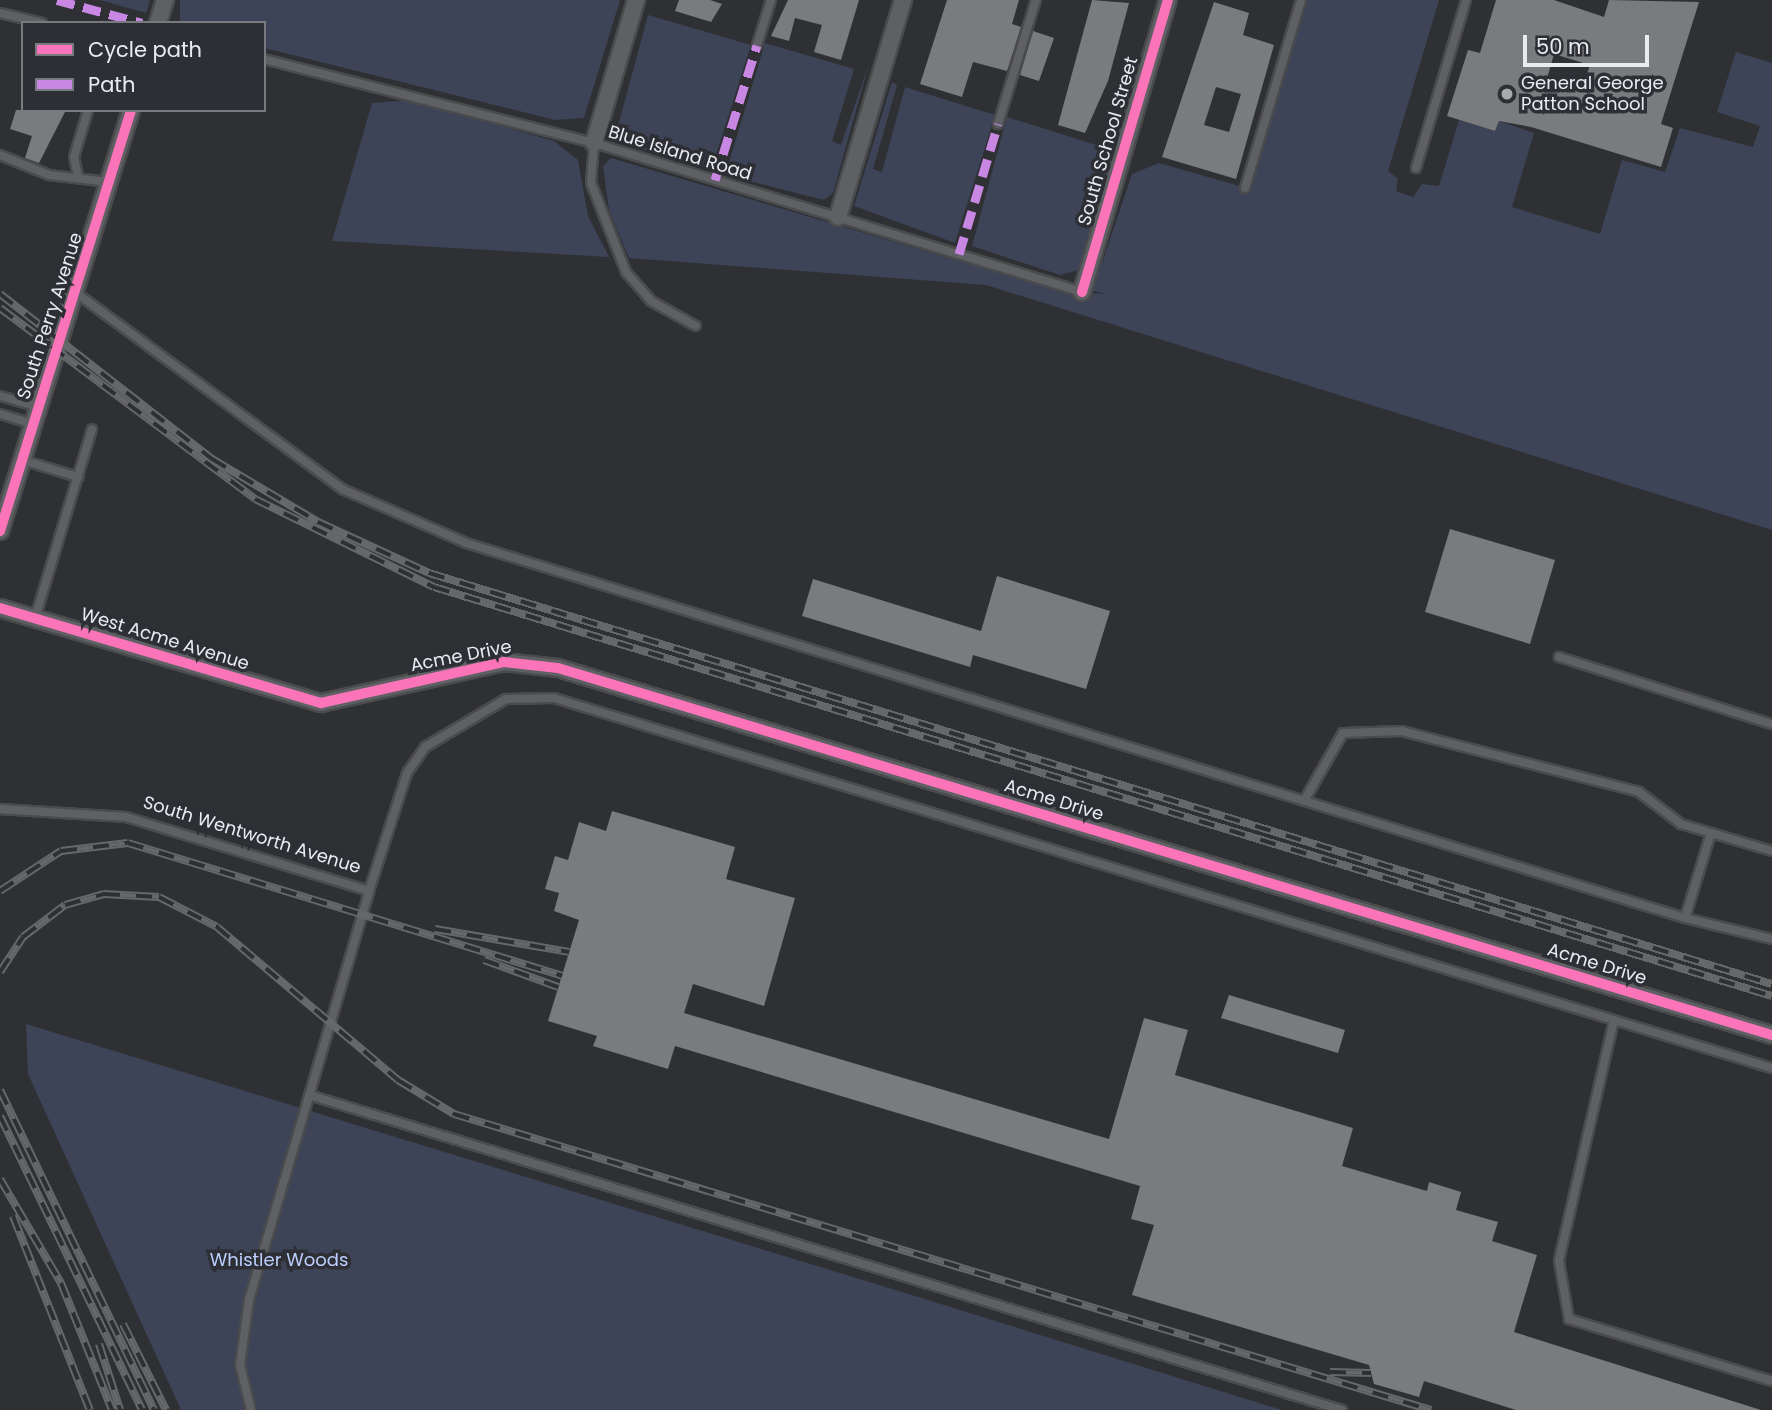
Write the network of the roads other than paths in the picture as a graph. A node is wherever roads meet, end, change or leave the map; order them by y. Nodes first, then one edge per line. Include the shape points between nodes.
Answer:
1 (165, 0) edge
2 (636, 0) edge
3 (771, 0) edge
4 (903, 0) edge
5 (1036, 0) edge
6 (1168, 0) edge
7 (1301, 0) edge
8 (1466, 0) edge
9 (0, 13) edge
10 (34, 21) edge
11 (159, 21) edge
12 (757, 46) dead end
13 (266, 60) edge
14 (87, 112) edge
15 (130, 112) edge
16 (998, 124) dead end
17 (594, 143) junction
18 (0, 155) edge
19 (1416, 168) dead end
20 (78, 176) junction
21 (109, 182) junction
22 (1245, 188) dead end
23 (838, 217) junction
24 (75, 292) junction
25 (1082, 292) joint
26 (696, 326) dead end
27 (0, 396) edge
28 (39, 407) junction
29 (0, 414) edge
30 (33, 424) junction
31 (92, 429) dead end
32 (22, 460) junction
33 (78, 477) junction
34 (0, 531) edge
35 (0, 608) edge
36 (35, 618) junction
37 (1559, 657) dead end
38 (321, 704) joint
39 (1772, 724) edge
40 (1304, 801) junction
41 (0, 809) edge
42 (1711, 833) junction
43 (1772, 851) edge
44 (369, 891) junction
45 (1685, 918) junction
46 (1772, 939) edge
47 (1614, 1020) junction
48 (1772, 1035) edge
49 (1772, 1068) edge
50 (309, 1095) junction
51 (1772, 1381) edge
52 (251, 1410) edge
53 (1342, 1410) edge

1 - 11 street
2 - 17 street
3 - 12 lane
4 - 23 street
5 - 16 lane
6 - 25 street, South School Street
7 - 22 lane
8 - 19 lane
9 - 10 lane
13 - 17 lane, Blue Island Road
14 - 20 lane via 74,157
15 - 21 street, South Perry Avenue
17 - 23 lane, Blue Island Road
17 - 26 lane via 591,183 626,272 651,301
18 - 20 lane via 23,169
20 - 21 lane
21 - 24 street, South Perry Avenue
23 - 25 lane, Blue Island Road
24 - 28 street, South Perry Avenue
24 - 40 lane via 294,458 394,513 466,543
27 - 28 lane
28 - 30 street, South Perry Avenue
29 - 30 lane
30 - 32 street, South Perry Avenue
31 - 33 lane
32 - 33 lane
32 - 34 street, South Perry Avenue
33 - 36 lane
35 - 36 street, West Acme Avenue
36 - 38 street, West Acme Avenue
37 - 39 lane
38 - 48 street, Acme Drive via 528,661
40 - 42 lane via 1343,733 1365,727 1402,731 1639,792 1681,824
40 - 45 lane
41 - 44 lane, South Wentworth Avenue via 126,817
42 - 43 lane
42 - 45 lane
44 - 47 lane, South Wentworth Avenue via 407,773 441,734 506,699 527,696 587,705
44 - 50 lane
45 - 46 lane
47 - 49 lane
47 - 51 lane via 1559,1261 1569,1318
50 - 52 lane via 249,1300 240,1365
50 - 53 lane

